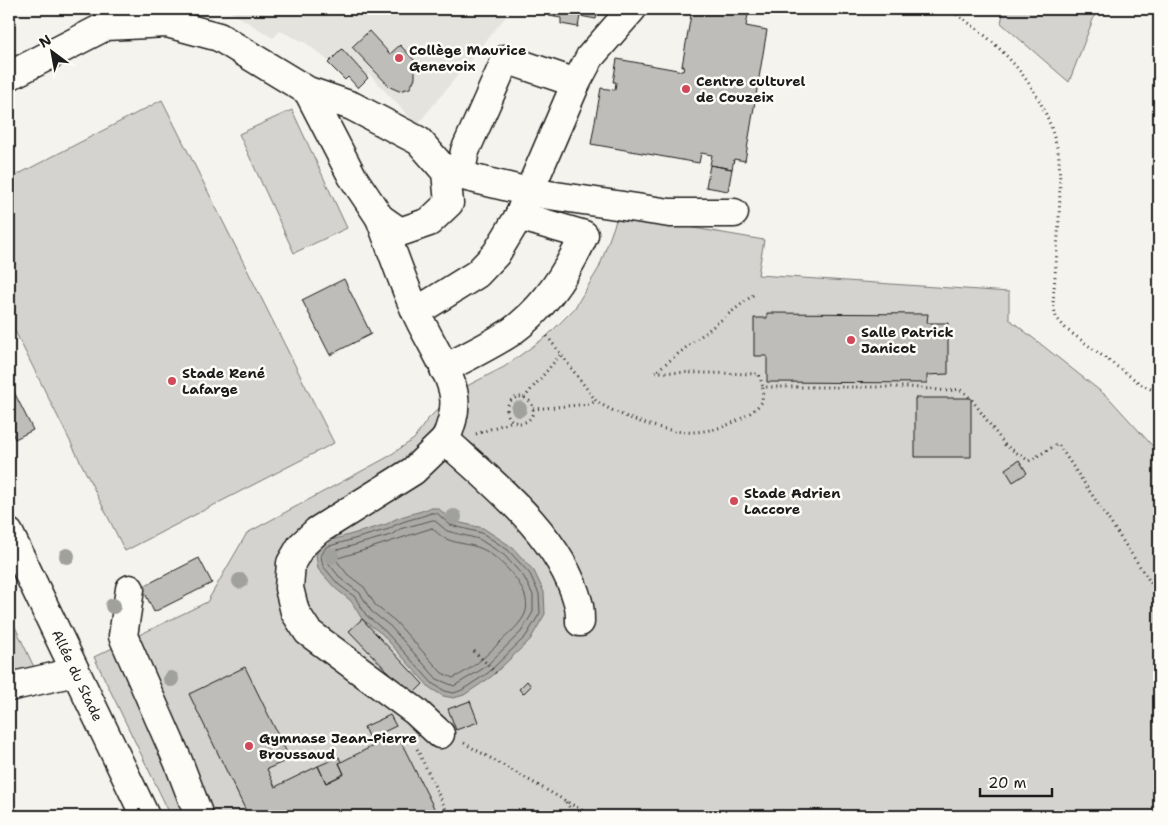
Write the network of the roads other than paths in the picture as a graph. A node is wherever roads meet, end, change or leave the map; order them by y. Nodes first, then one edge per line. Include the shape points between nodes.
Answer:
1 (632, 9) edge
2 (9, 76) edge
3 (576, 83) junction
4 (308, 91) junction
5 (453, 174) junction
6 (524, 204) junction
7 (734, 213) dead end
8 (380, 218) junction
9 (416, 312) junction
10 (444, 369) junction
11 (450, 444) junction
12 (9, 533) edge
13 (130, 589) dead end
14 (580, 622) dead end
15 (75, 672) junction
16 (9, 686) edge
17 (440, 734) road end
18 (145, 816) edge
19 (199, 816) edge

1 - 3 street via 590,57
2 - 4 street via 106,26 167,23 220,37
3 - 5 street via 506,58
3 - 6 street
4 - 5 street via 352,106 419,141
4 - 8 street via 352,176
5 - 6 street
5 - 8 street via 449,203 429,222 400,232
6 - 7 street via 670,213
6 - 9 street via 496,254 477,274
6 - 10 street via 584,236 576,255 557,285 531,314 511,331
8 - 9 street
9 - 10 street
10 - 11 street via 454,396
11 - 14 street via 492,480 532,522 566,573 579,603
11 - 17 street via 317,531 301,546 291,563 289,588 295,612 308,632 415,711
12 - 15 street, Allée du Stade
13 - 19 street via 123,636
15 - 16 street
15 - 18 street, Allée du Stade

